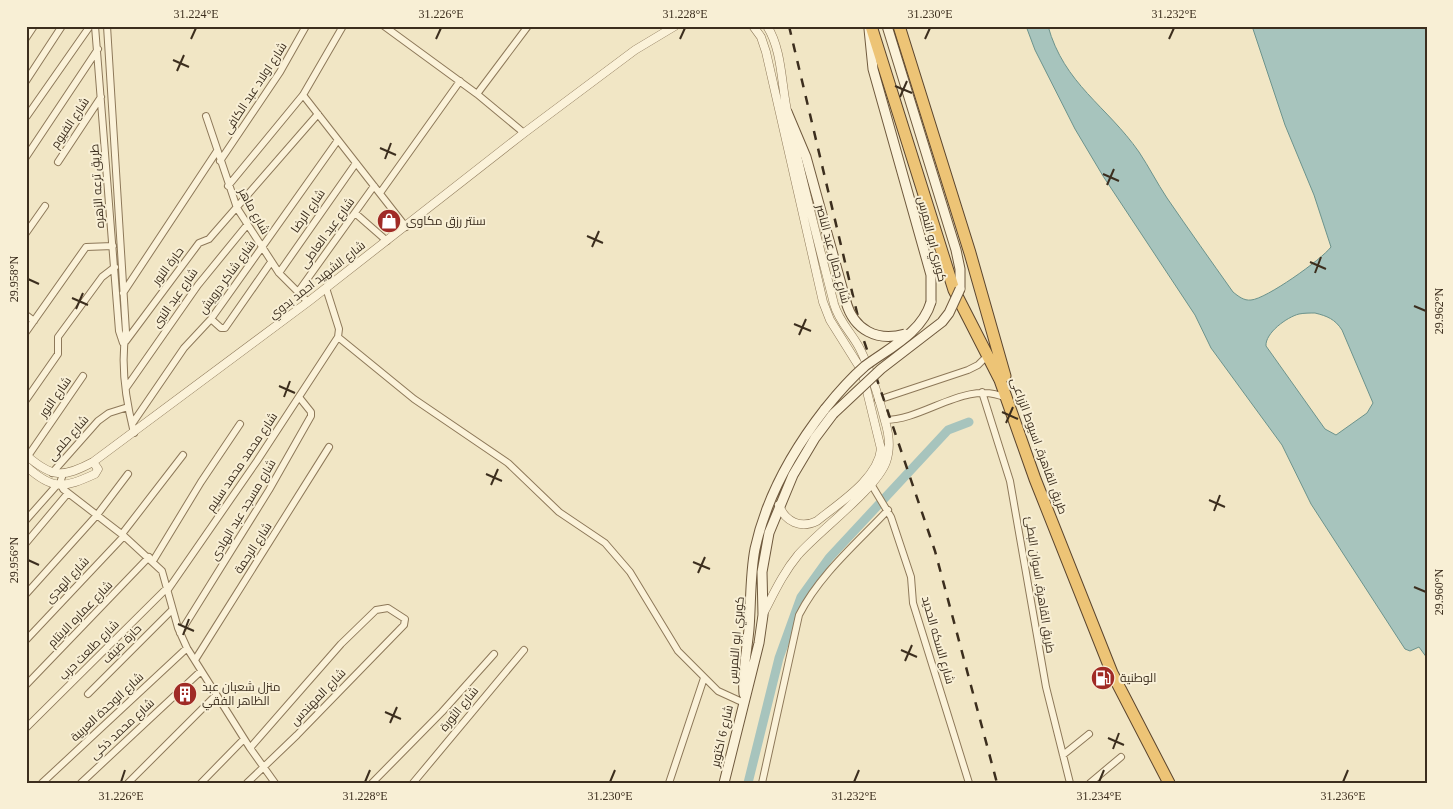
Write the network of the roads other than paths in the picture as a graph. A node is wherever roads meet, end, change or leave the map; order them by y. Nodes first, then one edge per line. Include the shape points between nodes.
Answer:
1 (34, 26) edge
2 (62, 26) edge
3 (90, 26) edge
4 (95, 26) edge
5 (107, 26) edge
6 (306, 26) edge
7 (343, 26) edge
8 (384, 26) edge
9 (528, 26) edge
10 (675, 26) edge
11 (753, 26) edge
12 (767, 26) edge
13 (870, 26) edge
14 (887, 26) edge
15 (899, 26) edge
16 (26, 38) edge
17 (98, 49) junction
18 (26, 80) edge
19 (460, 80) junction
20 (477, 94) junction
21 (303, 95) junction
22 (101, 96) junction
23 (787, 112) junction
24 (318, 114) junction
25 (27, 116) edge
26 (206, 116) dead end
27 (524, 133) junction
28 (338, 140) junction
29 (217, 151) junction
30 (26, 157) edge
31 (220, 161) junction
32 (58, 162) dead end
33 (356, 163) junction
34 (228, 186) junction
35 (374, 186) junction
36 (380, 193) junction
37 (45, 206) dead end
38 (237, 208) junction
39 (355, 213) junction
40 (247, 226) junction
41 (406, 227) junction
42 (26, 233) edge
43 (116, 236) junction
44 (387, 241) junction
45 (113, 246) junction
46 (262, 248) junction
47 (271, 262) junction
48 (114, 267) junction
49 (279, 273) junction
50 (326, 288) junction
51 (298, 292) junction
52 (124, 294) junction
53 (308, 302) junction
54 (26, 315) edge
55 (211, 319) junction
56 (34, 321) junction
57 (26, 332) edge
58 (910, 333) junction
59 (338, 337) junction
60 (123, 344) junction
61 (986, 356) junction
62 (84, 376) dead end
63 (126, 388) junction
64 (982, 392) junction
65 (299, 398) junction
66 (1007, 398) junction
67 (26, 400) edge
68 (878, 400) junction
69 (128, 406) junction
70 (829, 412) junction
71 (885, 420) junction
72 (132, 424) junction
73 (240, 424) dead end
74 (134, 433) junction
75 (329, 446) dead end
76 (27, 455) edge
77 (183, 456) dead end
78 (93, 462) junction
79 (26, 466) edge
80 (52, 473) junction
81 (63, 474) junction
82 (128, 474) dead end
83 (872, 484) junction
84 (59, 485) junction
85 (68, 493) junction
86 (779, 505) junction
87 (886, 507) junction
88 (97, 515) junction
89 (26, 520) edge
90 (123, 535) junction
91 (26, 542) edge
92 (151, 559) junction
93 (167, 589) junction
94 (26, 594) edge
95 (172, 610) junction
96 (762, 615) junction
97 (180, 634) junction
98 (26, 640) edge
99 (187, 648) junction
100 (524, 650) dead end
101 (494, 654) dead end
102 (195, 660) junction
103 (201, 671) junction
104 (704, 678) junction
105 (26, 685) edge
106 (88, 694) dead end
107 (216, 695) junction
108 (743, 698) junction
109 (26, 728) edge
110 (1089, 734) dead end
111 (244, 739) junction
112 (250, 748) junction
113 (1063, 755) junction
114 (1121, 757) dead end
115 (263, 768) junction
116 (42, 783) edge
117 (81, 783) edge
118 (128, 783) edge
119 (201, 783) edge
120 (247, 783) edge
121 (276, 783) edge
122 (372, 783) edge
123 (414, 783) edge
124 (668, 783) edge
125 (724, 783) edge
126 (762, 783) edge
127 (969, 783) edge
128 (1070, 783) edge
129 (1090, 783) edge
130 (1168, 783) edge
131 (1179, 783) edge

1 - 16 street
2 - 18 street
3 - 25 street
4 - 17 street, طريق ترعه الزهره
5 - 43 street, طريق ترعه الزهره
6 - 31 street, شارع اولاد عبد الكافى via 280,72
7 - 21 street
8 - 19 street
9 - 20 street
10 - 27 street, شارع الشهيد احمد بدوي via 635,50
11 - 86 street, شارع جمال عبد الناصر via 766,52 823,302 862,371 881,449 880,459 872,473 817,521 796,524 783,515
12 - 23 street, شارع جمال عبد الناصر via 776,47
13 - 58 main road, كوبري ابو النمرس, bridge via 873,68 931,275 931,302 926,316
13 - 61 highway, طريق القاهرة, اسيوط الزراعى via 948,272
14 - 70 main road, كوبري ابو النمرس, bridge via 956,250 960,289 942,322
15 - 131 highway, طريق القاهرة, اسيوط الزراعى via 970,254 999,360 1054,509 1129,698 1169,772
17 - 22 street, طريق ترعه الزهره
17 - 30 street
19 - 20 street
19 - 36 street
20 - 27 street
21 - 24 street
21 - 34 street
22 - 32 street, شارع الفيوم
22 - 43 street, طريق ترعه الزهره
23 - 58 main road, bridge via 806,157 846,302 854,320 868,332 887,337
23 - 68 street, شارع جمال عبد الناصر via 836,312 861,351
24 - 28 street
24 - 38 street, حارة النور
26 - 29 street, شارع ماهر
27 - 41 street, شارع الشهيد احمد بدوي
28 - 33 street
28 - 46 street, شارع شاكر درويش
29 - 31 street, شارع ماهر
29 - 52 street
31 - 34 street, شارع ماهر
33 - 35 street
33 - 49 street, شارع الرضا
34 - 38 street, شارع ماهر
35 - 36 street
35 - 39 street, شارع عبد العاطى
36 - 41 street
37 - 42 street
38 - 40 street, شارع ماهر
38 - 60 street, حارة النور via 209,239 199,243
39 - 44 street
39 - 51 street, شارع عبد العاطى
40 - 46 street, شارع ماهر
40 - 63 street, شارع عبد النبى via 198,285
41 - 44 street, شارع الشهيد احمد بدوي
43 - 45 street, طريق ترعه الزهره
43 - 52 street, طريق ترعه الزهره
44 - 50 street, شارع الشهيد احمد بدوي
45 - 48 street, طريق ترعه الزهره
45 - 56 street via 86,247
46 - 47 street, شارع ماهر
46 - 55 street, شارع شاكر درويش
47 - 49 street, شارع ماهر
47 - 55 street via 224,328
48 - 60 street, طريق ترعه الزهره
48 - 67 street via 58,337 58,354
49 - 51 street, شارع ماهر
50 - 53 street, شارع الشهيد احمد بدوي
50 - 59 street via 339,329
51 - 53 street, شارع ماهر
52 - 60 street, طريق ترعه الزهره via 126,332
53 - 74 street, شارع الشهيد احمد بدوي
54 - 56 street
55 - 72 street, شارع شاكر درويش via 191,338
56 - 57 street
58 - 70 main road, كوبري ابو النمرس, bridge via 860,371
59 - 65 street, شارع محمد محمد سليم
59 - 104 street via 414,399 508,463 559,512 605,543 630,572 678,651
60 - 63 street, طريق ترعه الزهره
61 - 66 highway, طريق القاهرة, اسيوط الزراعى
61 - 68 street via 974,368
62 - 76 street, شارع النور
63 - 69 street, طريق ترعه الزهره
64 - 66 street
64 - 71 street via 906,417
64 - 113 street, طريق القاهرة, اسوان البطئ via 1010,481 1035,629
65 - 93 street, شارع محمد محمد سليم
65 - 97 street, شارع مسجد عبد الهادى via 311,416
66 - 130 highway, طريق القاهرة, اسيوط الزراعى via 1035,479 1109,667
68 - 71 street, شارع جمال عبد الناصر
69 - 72 street, طريق ترعه الزهره
69 - 80 street, شارع حلمى via 98,421
70 - 86 main road, كوبري ابو النمرس
70 - 108 main road, كوبري ابو النمرس via 789,462 768,506 758,537
71 - 83 street, شارع جمال عبد الناصر via 888,452 882,471
72 - 74 street, طريق ترعه الزهره
73 - 92 street, شارع عماره الايتام
74 - 78 street, شارع الشهيد احمد بدوي
75 - 102 street, شارع الرحمة
76 - 80 street, شارع الشهيد احمد بدوي
77 - 90 street, شارع الهدى
78 - 81 street, شارع الشهيد احمد بدوي
78 - 84 street via 98,469 96,474 72,484
79 - 84 street via 43,480
80 - 81 street, شارع الشهيد احمد بدوي
81 - 84 street
82 - 88 street
83 - 87 street, شارع السكه الحديد
83 - 96 street, شارع جمال عبد الناصر via 798,556
84 - 85 street
84 - 89 street
85 - 88 street
85 - 91 street
86 - 96 main road, كوبري ابو النمرس via 764,557
87 - 126 street via 821,581 799,615
87 - 127 street, شارع السكه الحديد via 912,577 914,607
88 - 90 street
88 - 94 street
90 - 92 street
90 - 98 street, شارع الهدى
92 - 93 street via 162,571
92 - 105 street, شارع عماره الايتام
93 - 95 street
93 - 109 street, شارع طلعت حرب
95 - 97 street
95 - 106 street, حارة ضيف
96 - 108 main road, كوبري ابو النمرس via 750,682
97 - 99 street
99 - 102 street
99 - 116 street, شارع الوحدة العربية
100 - 123 street, شارع الثورة
101 - 122 street
102 - 103 street
103 - 107 street
103 - 117 street, شارع محمد ذكى
104 - 108 street via 718,691
104 - 124 street
107 - 111 street
107 - 118 street
108 - 125 main road, شارع 6 اكتوبر
110 - 113 street
111 - 112 street
111 - 119 street
112 - 115 street
112 - 115 street, شارع المهندس via 341,644 376,610 388,608 405,619 404,625
113 - 128 street, طريق القاهرة, اسوان البطئ
114 - 129 street
115 - 120 street, شارع المهندس
115 - 121 street

